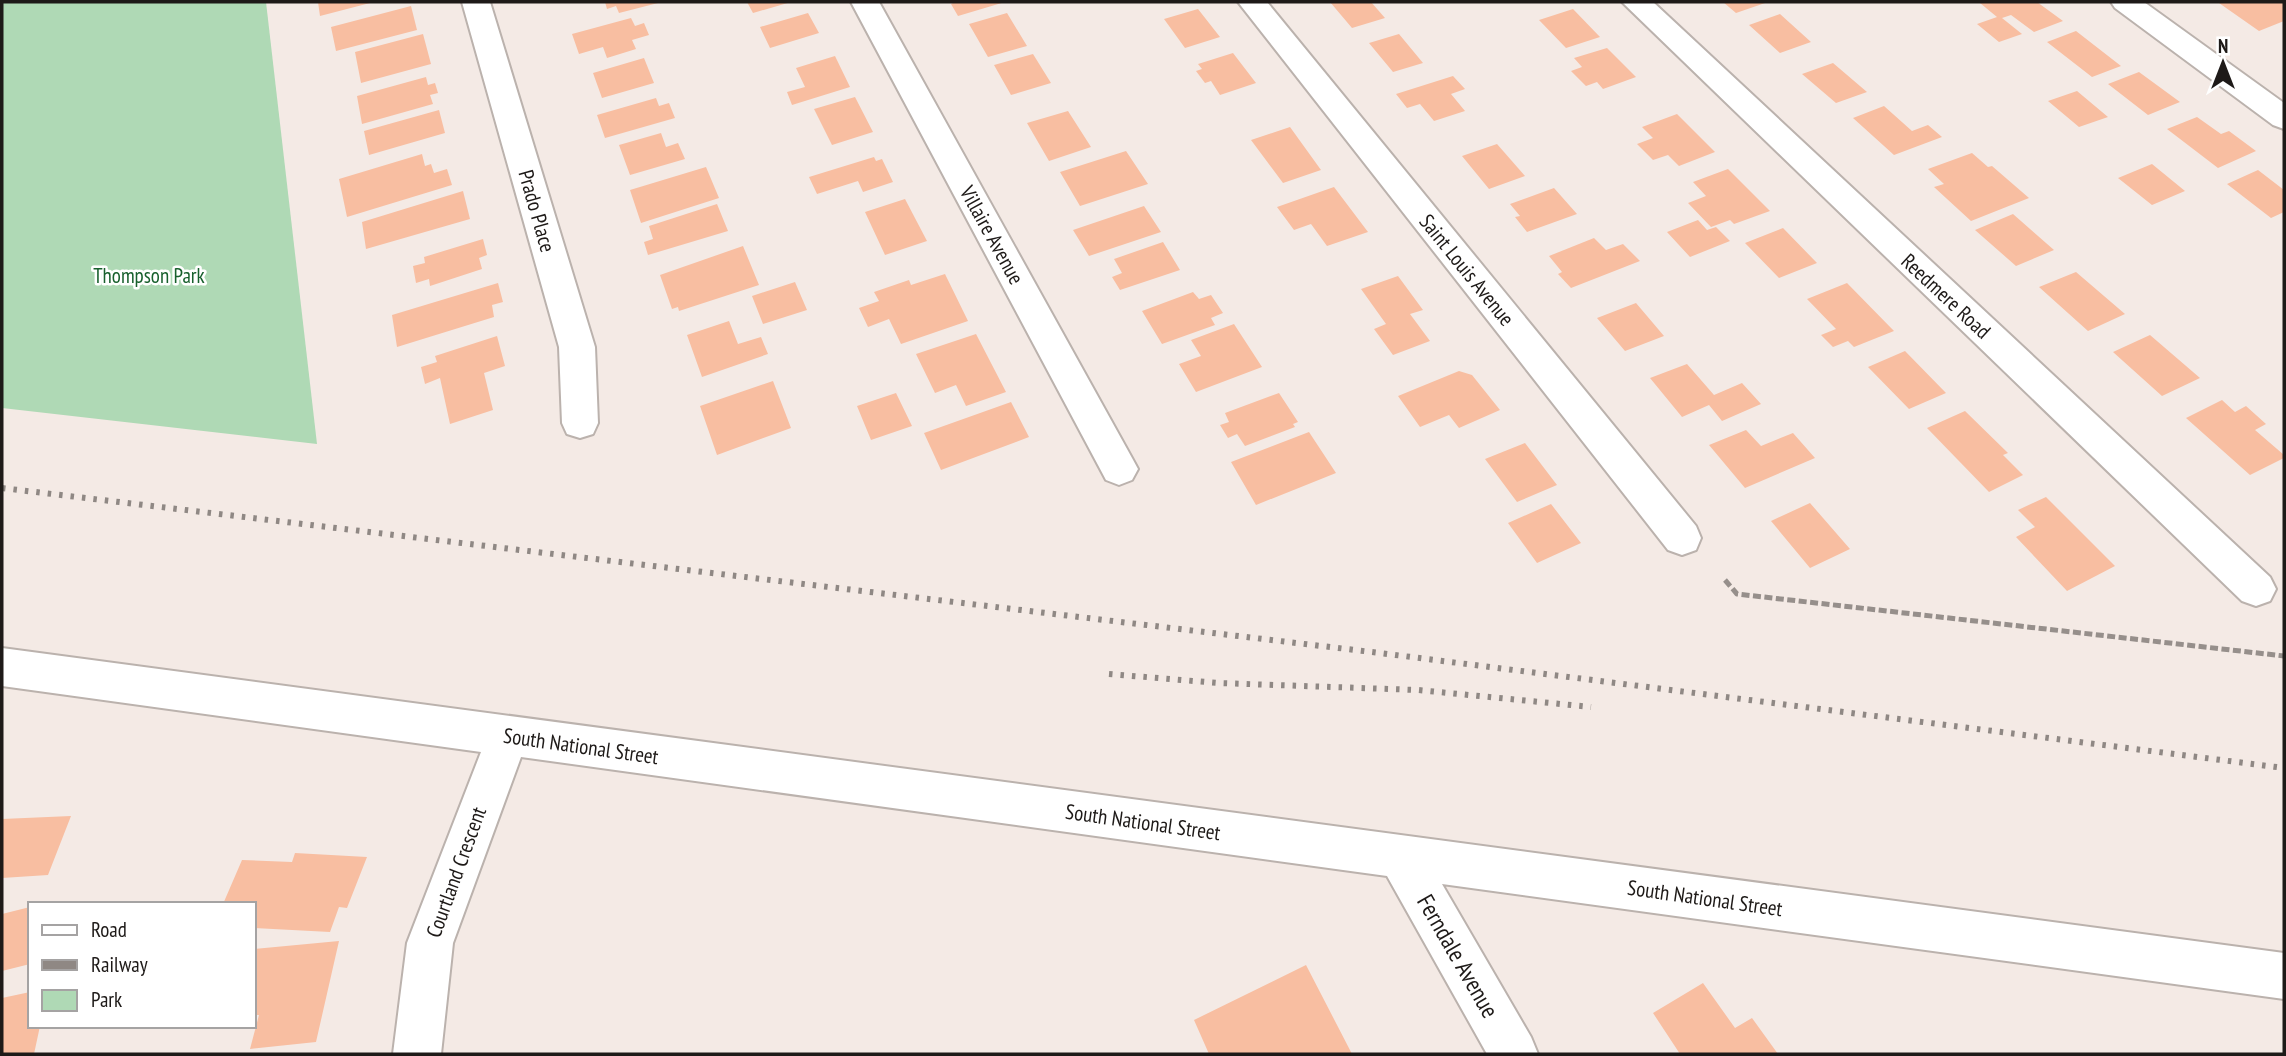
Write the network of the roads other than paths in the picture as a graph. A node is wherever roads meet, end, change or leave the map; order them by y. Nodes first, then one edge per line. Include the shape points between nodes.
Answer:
1 (476, 2) edge
2 (865, 2) edge
3 (1252, 2) edge
4 (1636, 2) edge
5 (2124, 2) edge
6 (2284, 118) edge
7 (580, 423) dead end
8 (1119, 468) dead end
9 (1682, 538) dead end
10 (2256, 589) dead end
11 (2, 667) edge
12 (508, 736) junction
13 (1401, 857) junction
14 (2284, 976) edge
15 (417, 1054) edge
16 (1514, 1054) edge

1 - 7 street, Prado Place via 577,347
2 - 8 street, Villaire Avenue
3 - 9 street, Saint Louis Avenue
4 - 10 street, Reedmere Road
5 - 6 street
11 - 12 street, South National Street
12 - 13 street, South National Street
12 - 15 street, Courtland Crescent via 430,943
13 - 14 street, South National Street
13 - 16 street, Ferndale Avenue

